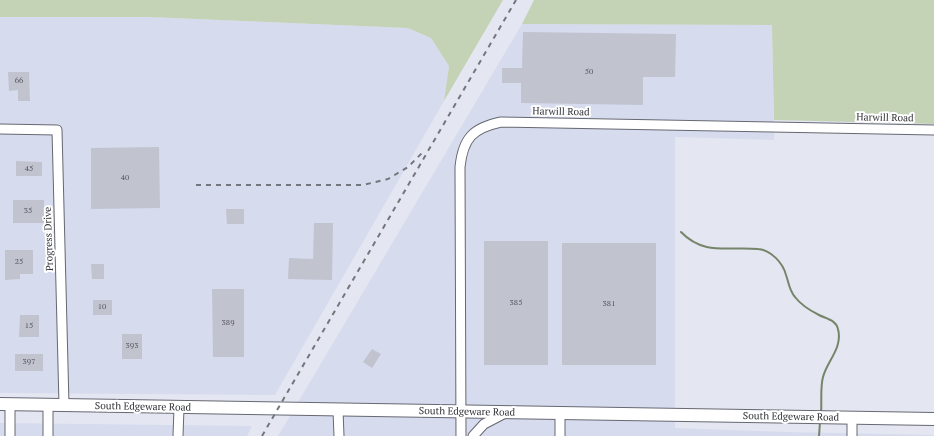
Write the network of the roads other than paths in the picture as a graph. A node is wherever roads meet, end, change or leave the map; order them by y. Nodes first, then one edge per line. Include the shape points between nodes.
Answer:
1 (0, 129) edge
2 (934, 130) edge
3 (5, 404) edge
4 (48, 405) junction
5 (64, 405) junction
6 (179, 408) junction
7 (338, 410) junction
8 (461, 412) junction
9 (507, 412) junction
10 (560, 413) junction
11 (852, 418) junction
12 (934, 419) edge
13 (10, 436) edge
14 (48, 436) edge
15 (178, 436) edge
16 (339, 436) edge
17 (461, 436) edge
18 (473, 436) edge
19 (560, 436) edge
20 (852, 436) edge

1 - 5 street, Progress Drive via 57,130
2 - 8 street, Harwill Road via 502,122 478,130 465,144 460,167
3 - 4 main road, South Edgeware Road
3 - 13 street
4 - 5 main road, South Edgeware Road
4 - 14 street
5 - 6 main road, South Edgeware Road
6 - 7 main road, South Edgeware Road
6 - 15 street
7 - 8 main road, South Edgeware Road
7 - 16 street
8 - 9 main road, South Edgeware Road
8 - 17 street, Harwill Road
9 - 10 main road, South Edgeware Road
9 - 18 street via 484,424
10 - 11 main road, South Edgeware Road
10 - 19 street
11 - 12 main road, South Edgeware Road
11 - 20 street

